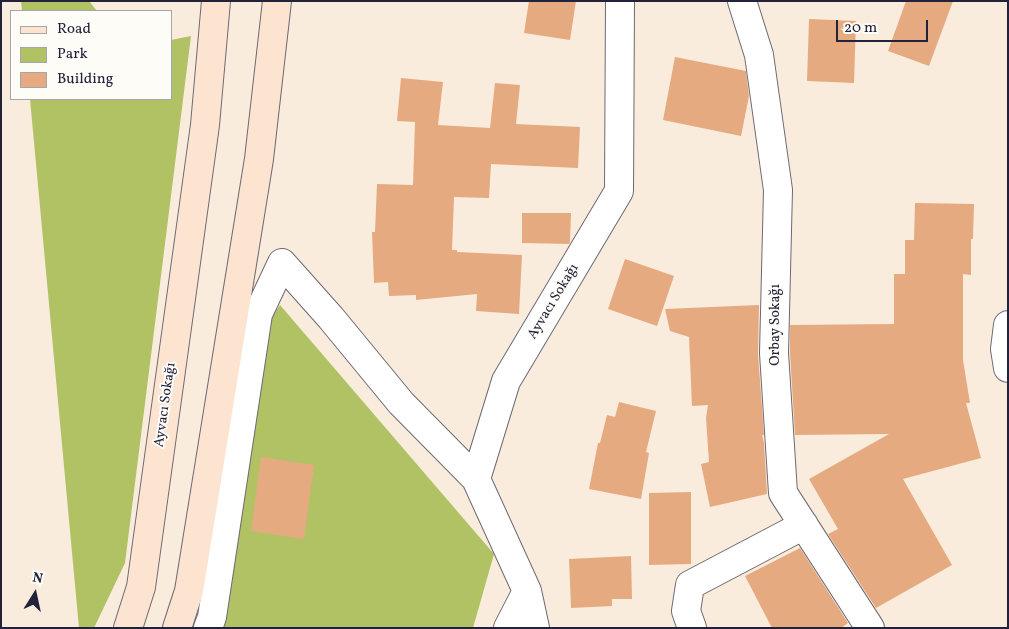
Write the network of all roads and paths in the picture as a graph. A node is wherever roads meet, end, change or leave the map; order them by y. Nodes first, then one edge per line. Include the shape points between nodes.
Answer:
1 (216, 1) edge
2 (277, 1) edge
3 (620, 1) edge
4 (742, 1) edge
5 (1008, 325) edge
6 (1008, 368) edge
7 (476, 479) junction
8 (804, 525) junction
9 (527, 591) junction
10 (128, 628) edge
11 (177, 628) edge
12 (208, 628) edge
13 (508, 628) edge
14 (535, 628) edge
15 (692, 628) edge
16 (870, 628) edge

1 - 10 main road, Ayvacı Sokağı via 205,125 141,586
2 - 11 main road via 258,159 189,591
3 - 7 street, Ayvacı Sokağı via 620,191 506,381
4 - 8 street, Orbay Sokağı via 759,55 778,190 774,353 783,493
5 - 6 street via 1005,349
7 - 9 street
7 - 12 street via 401,403 282,263 258,314
8 - 15 street via 690,585 686,611
8 - 16 street, Orbay Sokağı
9 - 13 street
9 - 14 street

